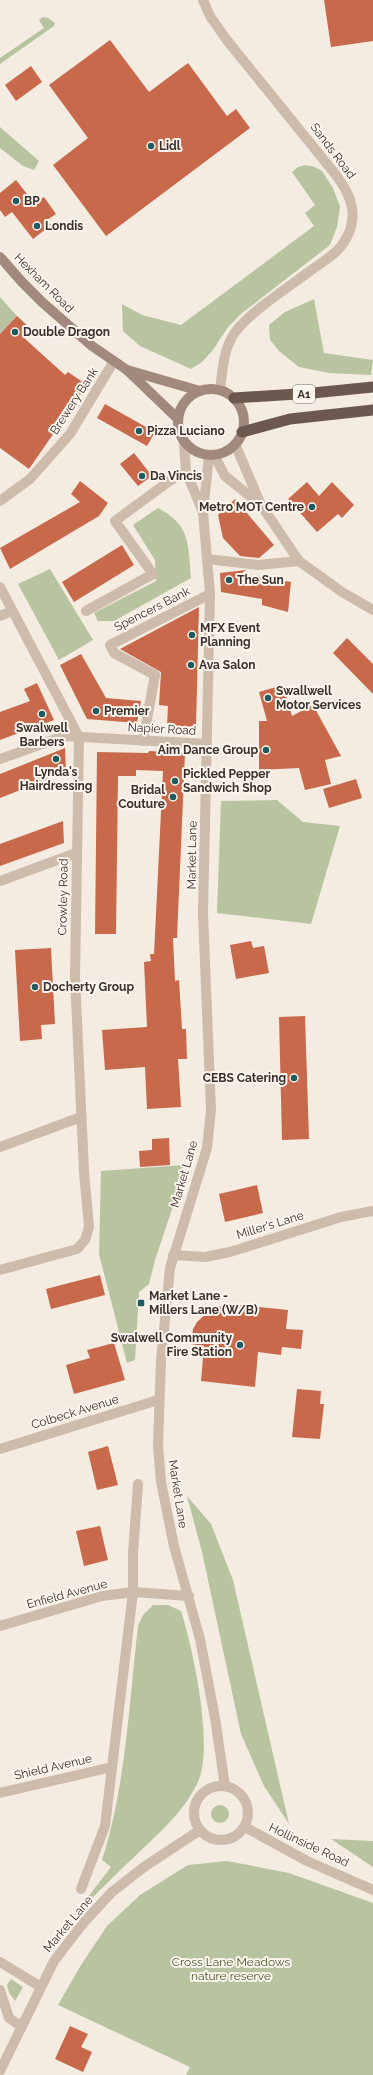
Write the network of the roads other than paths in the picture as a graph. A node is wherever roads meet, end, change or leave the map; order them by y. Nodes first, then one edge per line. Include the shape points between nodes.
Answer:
1 (203, 0) edge
2 (0, 257) edge
3 (114, 361) junction
4 (127, 370) junction
5 (373, 387) edge
6 (220, 389) junction
7 (200, 391) junction
8 (234, 398) junction
9 (373, 410) edge
10 (178, 419) junction
11 (242, 432) junction
12 (184, 442) junction
13 (235, 444) junction
14 (211, 456) junction
15 (186, 471) junction
16 (0, 501) edge
17 (260, 505) junction
18 (203, 512) junction
19 (207, 559) junction
20 (299, 561) junction
21 (0, 587) edge
22 (210, 594) junction
23 (373, 610) edge
24 (12, 611) junction
25 (86, 611) dead end
26 (0, 616) edge
27 (79, 737) junction
28 (143, 741) junction
29 (207, 744) junction
30 (0, 759) edge
31 (76, 853) junction
32 (0, 881) edge
33 (81, 1117) junction
34 (0, 1147) edge
35 (373, 1211) edge
36 (174, 1255) junction
37 (0, 1270) edge
38 (158, 1400) junction
39 (0, 1449) edge
40 (138, 1484) dead end
41 (133, 1592) junction
42 (189, 1596) junction
43 (0, 1626) edge
44 (112, 1767) junction
45 (225, 1786) junction
46 (0, 1793) edge
47 (245, 1827) junction
48 (200, 1830) junction
49 (368, 1885) edge
50 (81, 1889) dead end
51 (373, 1890) edge
52 (0, 1962) edge
53 (41, 1987) junction
54 (0, 1990) edge
55 (22, 2027) junction
56 (0, 2071) edge

1 - 6 street, Sands Road via 210,16 226,39 336,175 349,197 352,213 351,228 335,253 242,323 235,332 225,354
2 - 3 main road, Hexham Road via 42,302 92,346
3 - 4 main road, Hexham Road
3 - 16 street, Brewery Bank via 70,434 30,479
4 - 7 main road, Hexham Road
4 - 10 main road, Hexham Road
5 - 8 highway, A1
6 - 7 main road
6 - 8 main road
7 - 10 main road via 186,401
8 - 11 main road via 243,414
9 - 11 highway, A1 via 290,419
10 - 12 main road via 178,427
11 - 13 main road
12 - 14 main road via 198,454
12 - 15 street, Market Lane
13 - 14 main road via 224,452
13 - 17 street
14 - 17 street via 225,476
14 - 18 street, Market Lane
15 - 18 street, Market Lane
15 - 25 street via 115,521 152,574
17 - 20 street
18 - 19 street, Market Lane
19 - 20 street via 258,565
19 - 22 street, Market Lane
20 - 23 street via 342,592
21 - 24 street, Crowley Road
22 - 28 street, Spencers Bank via 110,645 114,653 155,674
22 - 29 street, Market Lane
24 - 26 street
24 - 27 street, Crowley Road
27 - 28 street, Napier Road
27 - 30 street, Napier Road via 64,736
27 - 31 street, Crowley Road
28 - 29 street, Napier Road
29 - 36 street, Market Lane via 203,913 211,1110 207,1148
31 - 32 street
31 - 33 street, Crowley Road via 75,977
33 - 34 street
33 - 37 street, Crowley Road via 89,1227 85,1240 77,1249
35 - 36 street, Miller's Lane via 342,1217 211,1256
36 - 38 street, Market Lane
38 - 39 street, Colbeck Avenue
38 - 42 street, Market Lane via 161,1482 174,1546
40 - 41 street, Market Lane
41 - 42 street, Enfield Avenue
41 - 43 street, Enfield Avenue via 102,1596
41 - 44 street, Market Lane
42 - 45 street, Market Lane via 204,1660
44 - 46 street, Shield Avenue
44 - 50 street, Market Lane via 105,1826
45 - 47 street via 234,1788 246,1801 248,1818
45 - 48 street via 207,1789 195,1803 195,1822
47 - 48 street via 232,1838 223,1840 210,1838
47 - 49 street, Hollinside Road via 307,1861
48 - 53 street, Market Lane via 144,1867 112,1892 54,1961
49 - 51 street, Hollinside Road
52 - 53 street
53 - 55 street, Market Lane
54 - 55 street via 9,2018
55 - 56 street, Market Lane

